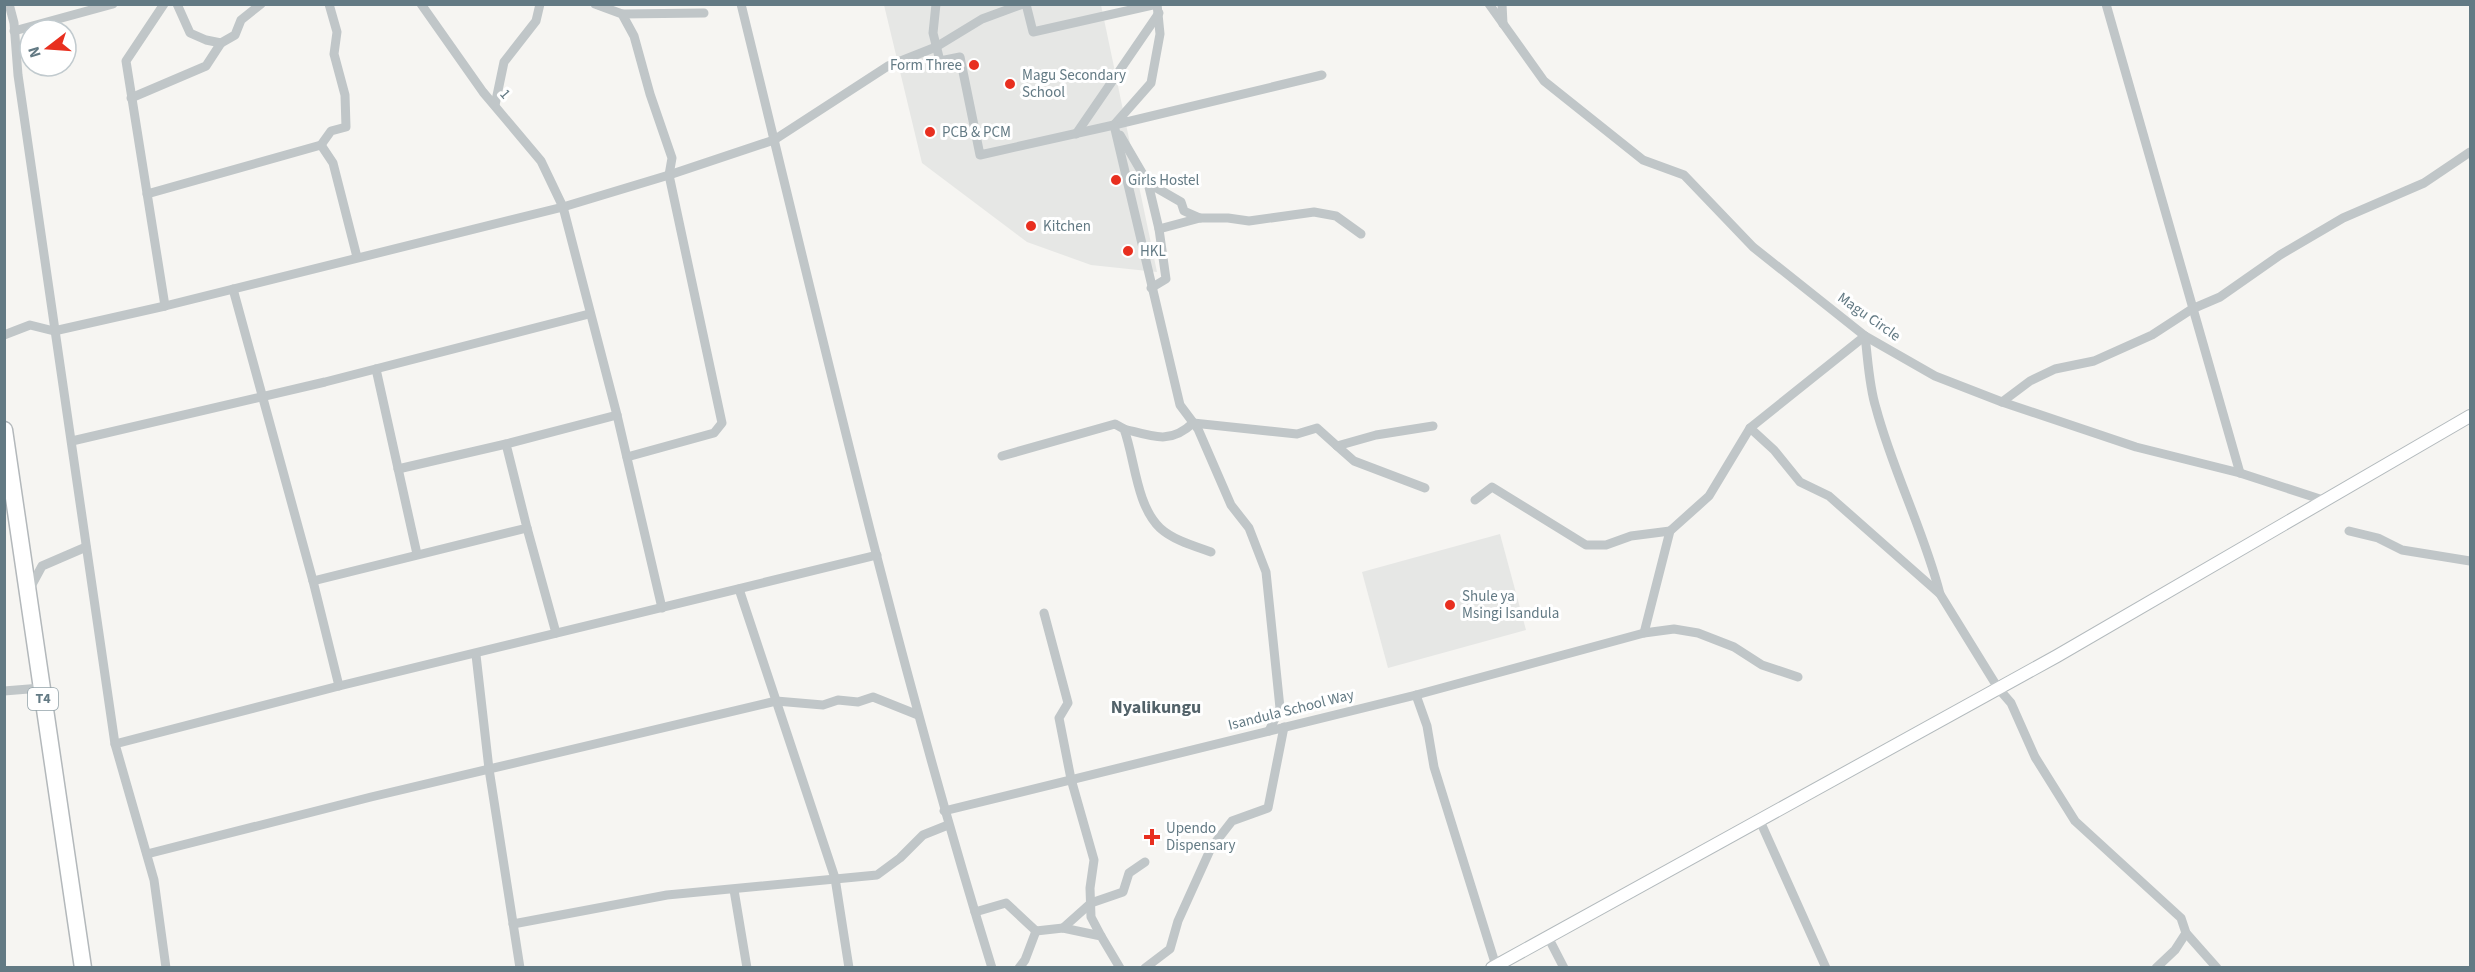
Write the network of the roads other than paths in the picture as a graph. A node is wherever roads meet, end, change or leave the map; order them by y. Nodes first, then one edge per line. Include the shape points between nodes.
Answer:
1 (9, 4) edge
2 (113, 4) edge
3 (164, 4) edge
4 (177, 4) edge
5 (261, 4) edge
6 (329, 4) edge
7 (421, 4) edge
8 (540, 4) edge
9 (595, 4) edge
10 (741, 4) edge
11 (936, 4) edge
12 (1025, 4) edge
13 (1489, 4) edge
14 (1502, 4) edge
15 (2106, 4) edge
16 (704, 13) dead end
17 (1159, 13) junction
18 (622, 14) junction
19 (1503, 24) junction
20 (14, 31) junction
21 (221, 43) junction
22 (4, 45) edge
23 (15, 46) junction
24 (936, 47) junction
25 (1322, 75) dead end
26 (132, 98) junction
27 (495, 105) junction
28 (1114, 125) junction
29 (1076, 134) junction
30 (774, 140) junction
31 (321, 145) junction
32 (2470, 152) edge
33 (669, 175) junction
34 (1148, 183) junction
35 (147, 194) junction
36 (563, 207) junction
37 (1200, 218) junction
38 (1159, 229) junction
39 (1361, 234) dead end
40 (357, 257) junction
41 (1151, 288) junction
42 (233, 289) junction
43 (165, 306) junction
44 (2192, 309) junction
45 (589, 314) junction
46 (54, 331) junction
47 (4, 335) edge
48 (1865, 336) junction
49 (376, 369) junction
50 (263, 396) junction
51 (2002, 402) junction
52 (617, 415) junction
53 (2470, 416) edge
54 (1193, 423) junction
55 (1433, 426) dead end
56 (1750, 428) junction
57 (1124, 429) junction
58 (4, 430) edge
59 (72, 441) junction
60 (506, 444) junction
61 (1337, 446) junction
62 (1002, 456) dead end
63 (627, 457) junction
64 (398, 469) junction
65 (2240, 473) junction
66 (1425, 488) dead end
67 (1474, 500) dead end
68 (2326, 501) junction
69 (527, 528) junction
70 (1670, 531) junction
71 (2349, 531) dead end
72 (86, 547) junction
73 (1211, 552) dead end
74 (417, 554) junction
75 (877, 555) junction
76 (2470, 561) edge
77 (314, 581) junction
78 (739, 589) junction
79 (28, 594) junction
80 (1940, 594) junction
81 (662, 608) junction
82 (1044, 613) dead end
83 (556, 633) junction
84 (1644, 633) junction
85 (476, 655) junction
86 (1798, 677) dead end
87 (339, 686) junction
88 (41, 688) junction
89 (1998, 688) junction
90 (4, 691) edge
91 (1416, 695) junction
92 (776, 701) junction
93 (918, 715) junction
94 (1284, 727) junction
95 (1269, 731) junction
96 (115, 744) junction
97 (489, 769) junction
98 (1071, 779) junction
99 (944, 811) junction
100 (1760, 821) junction
101 (948, 825) junction
102 (147, 854) junction
103 (1145, 862) dead end
104 (835, 878) junction
105 (734, 890) junction
106 (1091, 903) junction
107 (975, 912) junction
108 (513, 924) junction
109 (1063, 928) junction
110 (1036, 931) junction
111 (2186, 933) junction
112 (1101, 936) junction
113 (1548, 937) junction
114 (1494, 967) edge
115 (83, 968) edge
116 (166, 968) edge
117 (520, 968) edge
118 (747, 968) edge
119 (849, 968) edge
120 (992, 968) edge
121 (1019, 968) edge
122 (1120, 968) edge
123 (1145, 968) edge
124 (1564, 968) edge
125 (1826, 968) edge
126 (2156, 968) edge
127 (2217, 968) edge

1 - 20 street
2 - 20 street
3 - 26 street via 126,61
4 - 21 street via 190,33
5 - 21 street via 241,20 235,35
6 - 31 street via 337,32 334,54 345,95 345,127 331,131
7 - 27 street, 1
8 - 27 street via 536,21 504,62
9 - 18 street
10 - 30 street
11 - 24 street
12 - 17 street via 1033,32 1157,4
12 - 24 street via 982,19
13 - 19 street, Magu Circle
14 - 19 street
15 - 44 street
16 - 18 street
17 - 28 street via 1160,34 1151,83
17 - 29 street
18 - 33 street via 634,36 672,158
19 - 48 street, Magu Circle via 1544,81 1643,160 1684,175 1753,247
20 - 23 street
21 - 26 street via 206,66
22 - 23 street
23 - 46 street
24 - 29 street via 940,61 960,57 980,156
24 - 30 street via 888,66
25 - 28 street
26 - 35 street
27 - 36 street, 1 via 541,161
28 - 29 street
28 - 34 street
28 - 41 street
30 - 33 street
30 - 75 street
31 - 35 street
31 - 40 street via 333,163
32 - 44 street via 2424,183 2343,218 2220,297
33 - 36 street
33 - 63 street via 722,423 714,433
34 - 37 street via 1181,202 1184,212
34 - 38 street
35 - 43 street
36 - 40 street
36 - 45 street, 1
37 - 38 street
37 - 39 street via 1249,221 1314,212 1336,216
38 - 41 street via 1166,279
40 - 42 street
41 - 54 street via 1180,405
42 - 43 street
42 - 50 street
43 - 46 street
44 - 51 street via 2152,335 2094,361 2055,369 2030,381
44 - 65 street
45 - 49 street
45 - 52 street, 1
46 - 47 street via 30,325
46 - 59 street
48 - 51 street, Magu Circle via 1935,376
48 - 56 street
48 - 80 street via 1875,407 1908,504 1931,557
49 - 50 street
49 - 64 street
50 - 59 street
50 - 77 street
51 - 65 street, Magu Circle via 2136,447
52 - 60 street
52 - 63 street, 1
53 - 68 main road
54 - 57 street via 1183,433 1164,438
54 - 61 street via 1297,434 1317,428
54 - 95 street via 1231,505 1249,528 1266,572 1280,708
55 - 61 street
56 - 70 street via 1708,496
56 - 80 street via 1800,482 1829,496
57 - 62 street via 1115,424 1101,426
57 - 73 street via 1146,507 1160,528
58 - 79 highway, T4
59 - 72 street
60 - 64 street
60 - 69 street
61 - 66 street via 1354,461
63 - 81 street, 1
64 - 74 street
65 - 68 street, Magu Circle
67 - 70 street via 1492,487 1586,545 1606,545 1631,536
68 - 89 main road
69 - 74 street
69 - 83 street
70 - 84 street
71 - 76 street via 2378,538 2402,550
72 - 79 street via 42,566
72 - 96 street
74 - 77 street
75 - 78 street
75 - 93 street
77 - 87 street
78 - 81 street
78 - 92 street
79 - 88 highway, T4
80 - 89 street
81 - 83 street
82 - 98 street via 1068,703 1059,718
83 - 85 street
84 - 86 street, Isandula School Way via 1674,629 1698,633 1762,665
84 - 91 street, Isandula School Way
85 - 87 street
85 - 97 street
87 - 96 street
88 - 90 street
88 - 115 highway, T4
89 - 100 main road
89 - 111 street via 2011,703 2035,757 2075,821 2181,918
91 - 94 street, Isandula School Way
91 - 114 street
92 - 93 street via 823,705 873,697
92 - 97 street
92 - 104 street
93 - 99 street
94 - 95 street, Isandula School Way
94 - 123 street via 1268,808 1232,821 1210,848 1170,949
95 - 98 street, Isandula School Way
96 - 102 street
97 - 102 street
97 - 108 street
98 - 99 street, Isandula School Way
98 - 106 street via 1094,860
99 - 101 street
100 - 113 main road
100 - 125 street
101 - 104 street via 923,835 877,875
101 - 107 street
102 - 116 street via 161,919
103 - 106 street via 1129,873 1123,892
104 - 105 street
104 - 119 street
105 - 108 street via 667,895
105 - 118 street
106 - 109 street
106 - 112 street via 1091,917
107 - 110 street via 1006,903
107 - 120 street
108 - 117 street
109 - 110 street
109 - 112 street
110 - 121 street
111 - 126 street
111 - 127 street
112 - 122 street
113 - 114 main road
113 - 124 street

